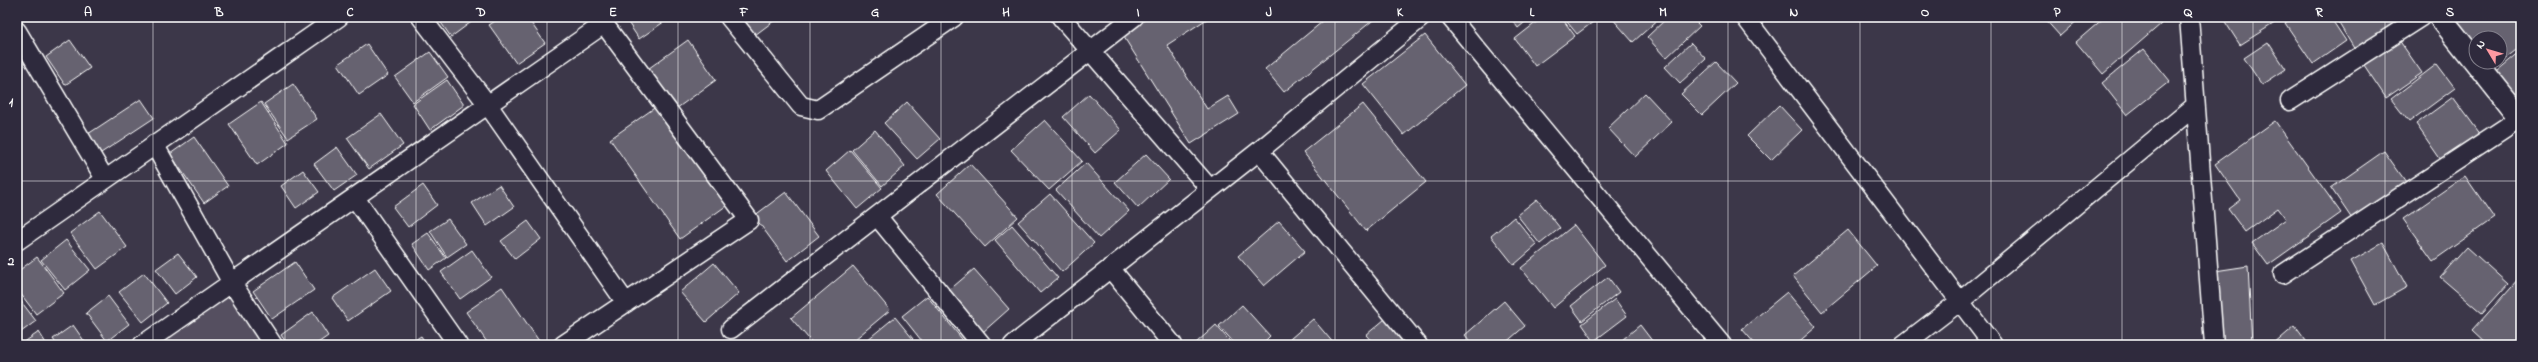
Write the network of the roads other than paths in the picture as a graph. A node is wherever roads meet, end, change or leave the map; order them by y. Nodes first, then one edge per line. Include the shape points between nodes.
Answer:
1 (339, 17) edge
2 (421, 17) edge
3 (729, 17) edge
4 (954, 17) edge
5 (1061, 17) edge
6 (1134, 17) edge
7 (1422, 17) edge
8 (1450, 17) edge
9 (1745, 17) edge
10 (2190, 17) edge
11 (2421, 17) edge
12 (2440, 17) edge
13 (17, 31) edge
14 (1090, 51) junction
15 (2290, 101) dead end
16 (488, 105) junction
17 (2195, 106) junction
18 (2520, 119) edge
19 (154, 144) junction
20 (1259, 151) junction
21 (105, 179) junction
22 (1210, 189) junction
23 (355, 198) junction
24 (877, 216) junction
25 (17, 241) edge
26 (1110, 268) junction
27 (2283, 274) dead end
28 (232, 283) junction
29 (1959, 302) junction
30 (626, 303) junction
31 (731, 329) dead end
32 (142, 345) edge
33 (273, 345) edge
34 (458, 345) edge
35 (564, 345) edge
36 (982, 345) edge
37 (1013, 345) edge
38 (1173, 345) edge
39 (1418, 345) edge
40 (1722, 345) edge
41 (1903, 345) edge
42 (1993, 345) edge
43 (2214, 345) edge

1 - 19 street
2 - 16 street
3 - 4 street via 801,106 818,110
5 - 14 street
6 - 14 street
7 - 20 street
8 - 40 street
9 - 29 street
10 - 17 street
11 - 15 street
12 - 18 street
13 - 21 street
14 - 22 street
14 - 24 street
16 - 23 street
16 - 30 street
16 - 30 street via 604,24 749,220
17 - 29 street
17 - 43 street
18 - 27 street
19 - 21 street
19 - 28 street
20 - 22 street
20 - 39 street
21 - 25 street
22 - 26 street
23 - 28 street
23 - 34 street
24 - 31 street
24 - 36 street
26 - 37 street
26 - 38 street
28 - 32 street
28 - 33 street
29 - 41 street
29 - 42 street
30 - 35 street

